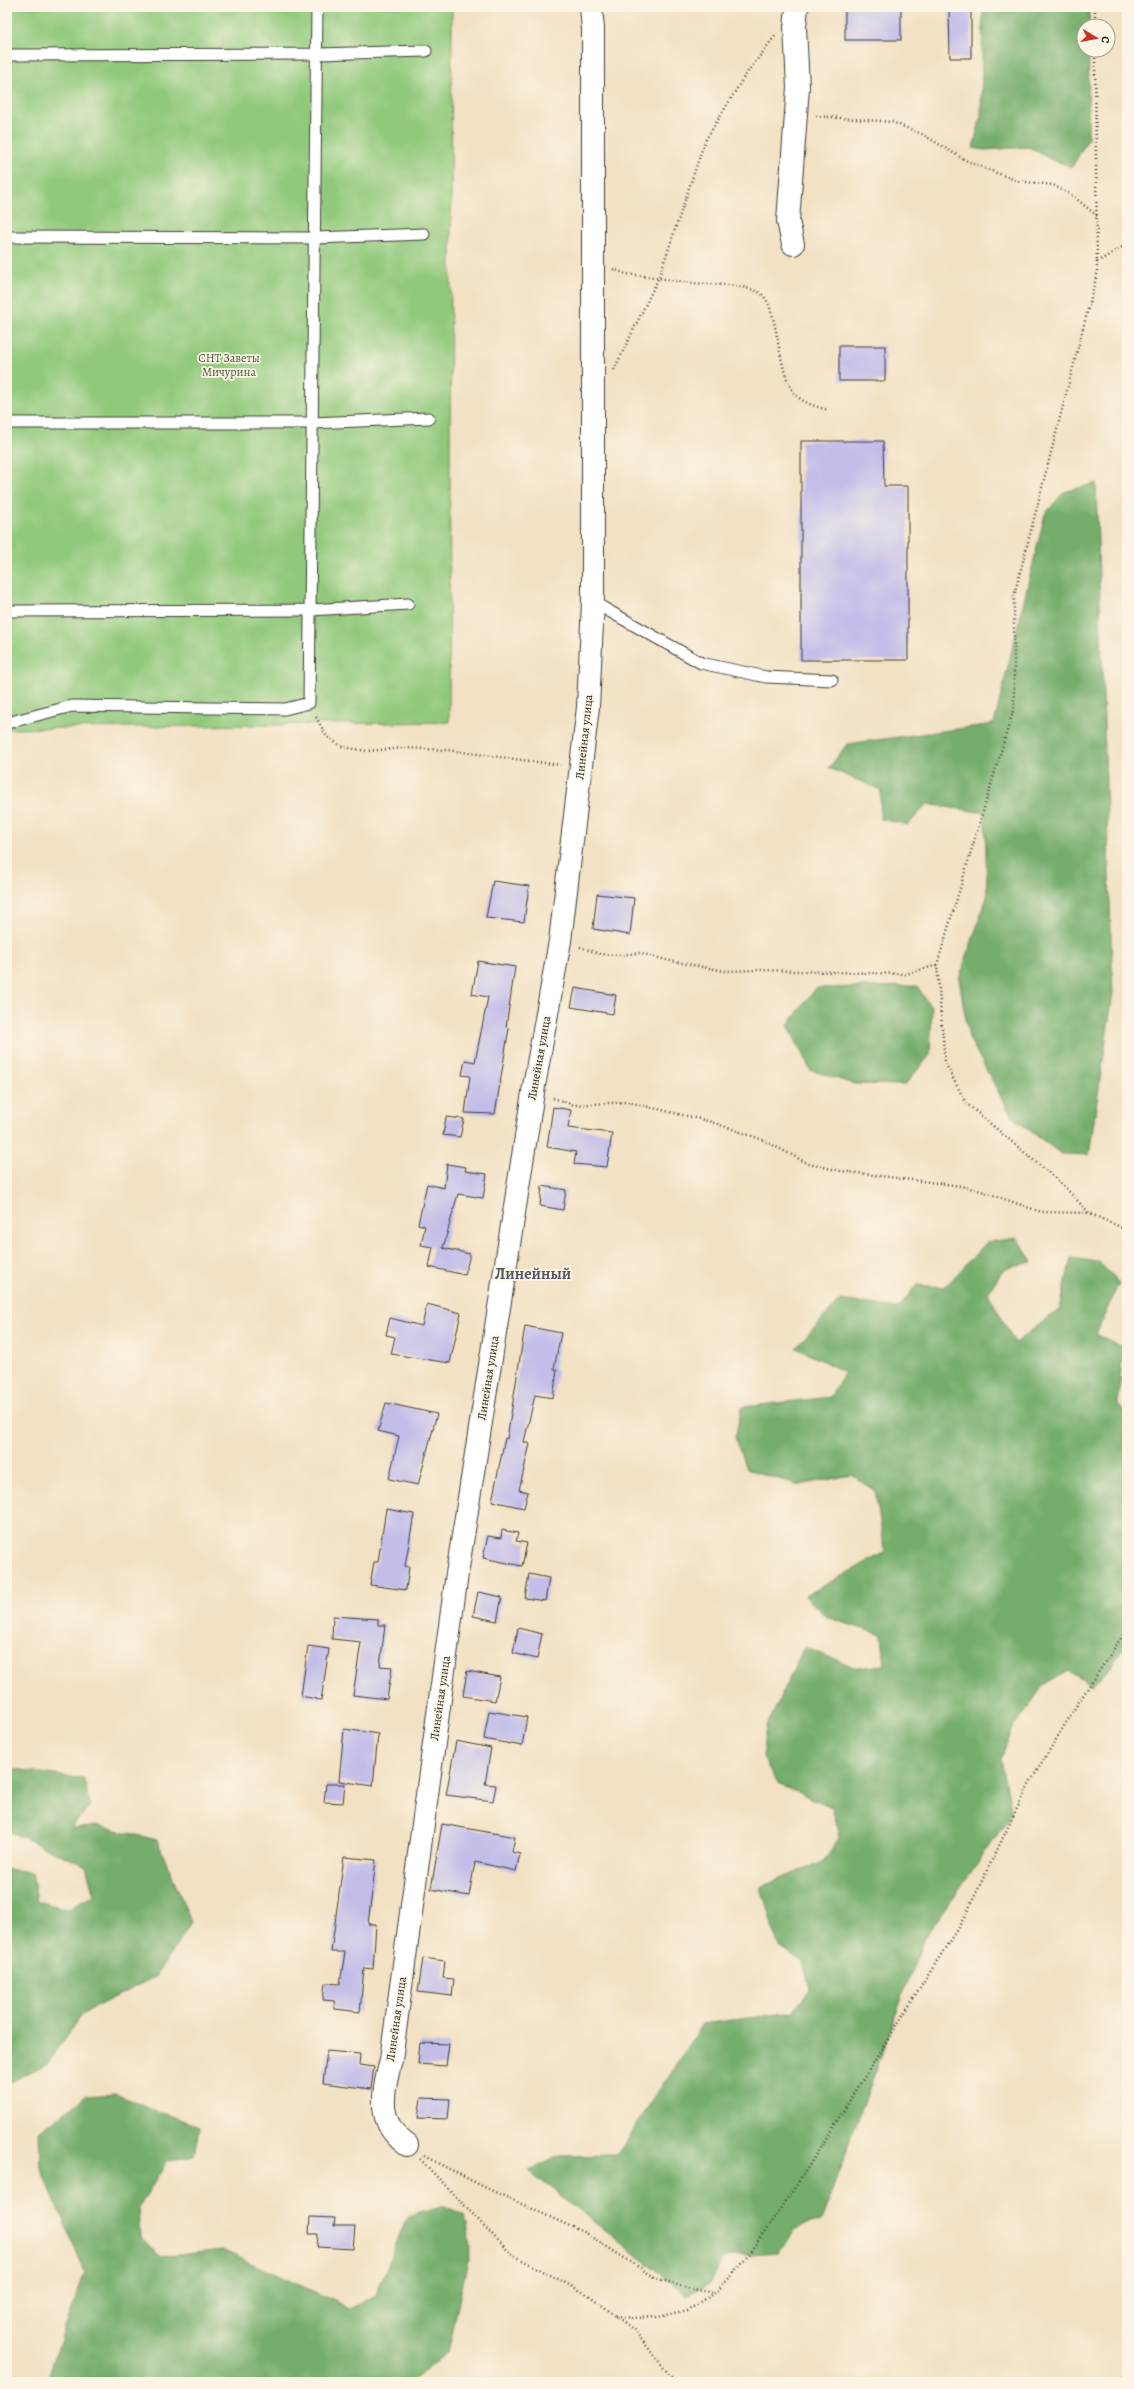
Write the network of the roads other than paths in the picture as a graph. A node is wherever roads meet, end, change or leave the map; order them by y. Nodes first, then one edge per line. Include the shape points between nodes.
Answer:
1 (317, 7) edge
2 (591, 7) edge
3 (797, 10) edge
4 (426, 51) dead end
5 (317, 54) junction
6 (7, 55) edge
7 (424, 234) dead end
8 (7, 238) edge
9 (314, 238) junction
10 (794, 244) dead end
11 (429, 418) dead end
12 (7, 423) edge
13 (312, 423) junction
14 (593, 602) junction
15 (408, 604) dead end
16 (310, 610) junction
17 (7, 611) edge
18 (832, 680) dead end
19 (7, 723) edge
20 (407, 2145) road end

1 - 5 lane
2 - 14 street, Линейная улица
3 - 10 street via 798,87 788,221
4 - 5 lane
5 - 6 lane
5 - 9 lane
7 - 9 lane
8 - 9 lane
9 - 13 lane
11 - 13 lane
12 - 13 lane
13 - 16 lane
14 - 18 lane via 701,663 766,677
14 - 20 street, Линейная улица via 588,707 560,942 534,1086 457,1574 391,2060 383,2090 384,2113 394,2136
15 - 16 lane
16 - 17 lane
16 - 19 lane via 309,703 285,709 72,706

